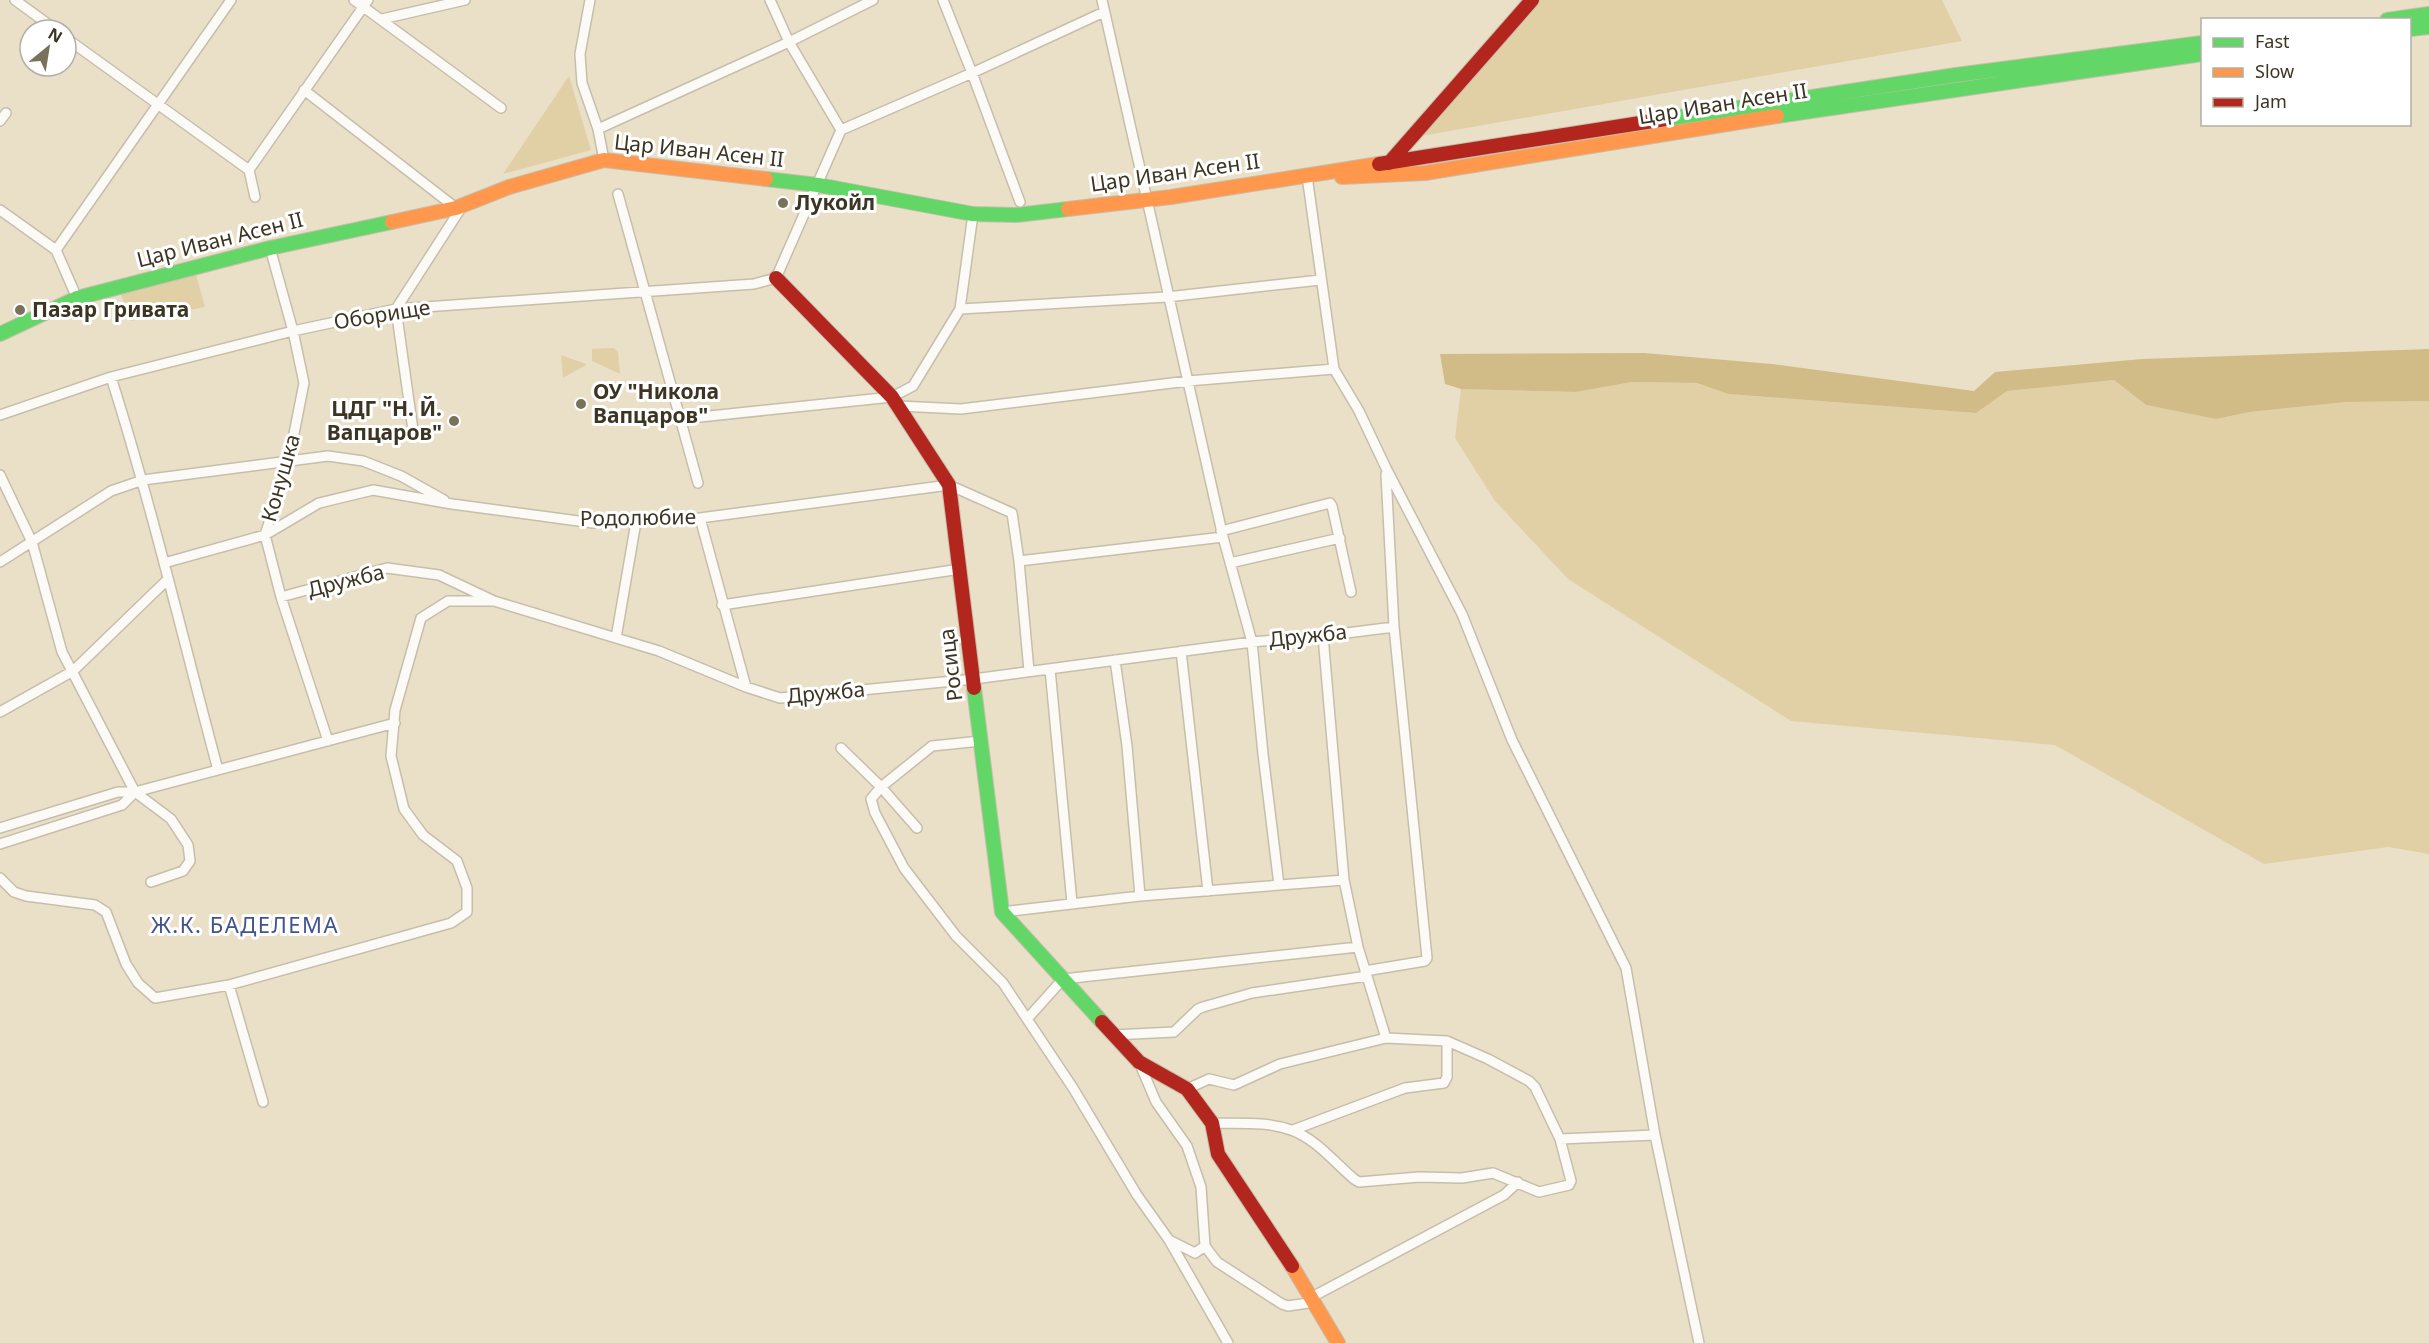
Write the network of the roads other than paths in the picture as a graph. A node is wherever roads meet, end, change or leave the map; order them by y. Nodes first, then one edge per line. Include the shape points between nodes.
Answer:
1 (15, 0) edge
2 (231, 0) edge
3 (354, 0) edge
4 (465, 0) edge
5 (590, 0) edge
6 (770, 0) edge
7 (873, 0) edge
8 (943, 0) edge
9 (1102, 0) edge
10 (1532, 0) edge
11 (366, 3) edge
12 (1104, 12) junction
13 (2429, 14) edge
14 (40, 18) edge
15 (2401, 18) edge
16 (382, 19) junction
17 (2429, 27) edge
18 (2411, 29) edge
19 (789, 42) junction
20 (2201, 43) edge
21 (78, 47) edge
22 (2201, 54) edge
23 (972, 73) junction
24 (304, 90) junction
25 (156, 105) junction
26 (501, 108) dead end
27 (598, 129) junction
28 (841, 129) junction
29 (604, 160) junction
30 (1390, 162) junction
31 (249, 170) junction
32 (1307, 176) junction
33 (1377, 177) junction
34 (818, 185) junction
35 (618, 194) dead end
36 (255, 197) dead end
37 (1147, 200) junction
38 (1020, 202) dead end
39 (459, 207) junction
40 (0, 210) edge
41 (973, 214) junction
42 (270, 248) junction
43 (56, 250) junction
44 (776, 278) junction
45 (1320, 280) junction
46 (646, 291) junction
47 (1167, 297) junction
48 (77, 298) junction
49 (396, 309) junction
50 (960, 309) junction
51 (293, 331) junction
52 (0, 334) edge
53 (1334, 369) junction
54 (111, 377) junction
55 (1188, 381) junction
56 (896, 402) junction
57 (0, 415) edge
58 (681, 419) junction
59 (413, 430) dead end
60 (289, 459) junction
61 (1386, 468) junction
62 (0, 476) edge
63 (143, 480) junction
64 (698, 483) dead end
65 (949, 485) junction
66 (452, 504) junction
67 (700, 518) junction
68 (636, 522) junction
69 (1222, 534) junction
70 (265, 535) junction
71 (1340, 538) junction
72 (32, 542) junction
73 (1019, 561) junction
74 (0, 562) edge
75 (164, 563) junction
76 (1230, 563) junction
77 (960, 569) junction
78 (167, 580) junction
79 (1351, 592) dead end
80 (281, 597) junction
81 (494, 601) junction
82 (723, 605) junction
83 (1394, 627) junction
84 (1323, 636) junction
85 (616, 638) junction
86 (1252, 642) junction
87 (1181, 651) junction
88 (1115, 660) junction
89 (1050, 669) junction
90 (73, 671) junction
91 (1029, 671) junction
92 (974, 678) junction
93 (746, 687) junction
94 (0, 712) edge
95 (395, 723) junction
96 (328, 741) junction
97 (981, 741) junction
98 (841, 748) dead end
99 (218, 770) junction
100 (880, 787) junction
101 (135, 792) junction
102 (0, 828) edge
103 (917, 828) dead end
104 (0, 844) edge
105 (0, 878) edge
106 (1344, 880) junction
107 (151, 882) dead end
108 (1279, 885) junction
109 (1208, 891) junction
110 (1140, 896) junction
111 (1072, 903) junction
112 (1002, 912) junction
113 (1358, 947) junction
114 (1366, 974) junction
115 (1063, 980) junction
116 (229, 985) junction
117 (1028, 1018) junction
118 (1113, 1035) junction
119 (1386, 1038) junction
120 (1447, 1041) junction
121 (1139, 1062) junction
122 (1187, 1089) junction
123 (263, 1102) dead end
124 (1212, 1123) junction
125 (1293, 1130) junction
126 (1655, 1135) junction
127 (1560, 1139) junction
128 (1518, 1182) junction
129 (1169, 1240) junction
130 (1205, 1246) junction
131 (1195, 1253) junction
132 (1187, 1272) junction
133 (1314, 1299) junction
134 (1228, 1343) edge
135 (1338, 1343) edge
136 (1699, 1343) edge

1 - 14 street
2 - 25 street
3 - 11 street
4 - 16 street
5 - 27 street via 580,54 582,83
6 - 19 street
7 - 19 street
8 - 23 street
9 - 12 street
10 - 30 street
11 - 16 street
11 - 24 street
12 - 23 street
12 - 37 street
13 - 15 street
16 - 26 street
17 - 18 street
19 - 27 street
19 - 28 street
20 - 30 street, Цар Иван Асен II via 1945,77
21 - 25 street
22 - 33 street, Цар Иван Асен II via 1425,173
23 - 28 street
23 - 38 street
24 - 31 street
24 - 39 street
25 - 31 street
25 - 43 street
27 - 29 street
28 - 34 street
29 - 34 street, Цар Иван Асен II
29 - 39 street, Цар Иван Асен II via 509,187
30 - 32 street, Цар Иван Асен II
30 - 33 street
31 - 36 street
32 - 33 street, Цар Иван Асен II
32 - 37 street, Цар Иван Асен II
32 - 45 street
34 - 41 street, Цар Иван Асен II
34 - 44 street
35 - 46 street
37 - 41 street, Цар Иван Асен II via 1017,215
37 - 47 street
39 - 42 street, Цар Иван Асен II
39 - 49 street
40 - 43 street
41 - 50 street
42 - 48 street, Цар Иван Асен II
42 - 51 street, Конушка
43 - 48 street
44 - 46 street, Оборище via 754,284
44 - 56 street, Росица
45 - 47 street
45 - 53 street
46 - 49 street, Оборище
46 - 58 street
47 - 50 street
47 - 55 street
48 - 52 street, Цар Иван Асен II
49 - 51 street, Оборище
49 - 59 street
50 - 56 street via 913,386
51 - 54 street, Оборище
51 - 60 street, Конушка via 304,383
53 - 55 street
53 - 61 street
54 - 57 street, Оборище
54 - 63 street
55 - 56 street via 962,409
55 - 69 street
56 - 58 street
56 - 65 street, Росица
58 - 64 street
60 - 63 street
60 - 66 street via 328,456 363,461 401,476
60 - 70 street, Конушка
61 - 83 street
61 - 126 street via 1462,614 1512,740 1626,968
62 - 72 street
63 - 72 street via 111,491
63 - 75 street
65 - 67 street, Родолюбие
65 - 73 street via 1012,513
65 - 77 street, Росица
66 - 68 street, Родолюбие via 593,523
66 - 70 street, Родолюбие via 373,490 319,504
67 - 68 street, Родолюбие
67 - 82 street
68 - 85 street
69 - 71 street via 1330,503
69 - 73 street
69 - 76 street
70 - 75 street, Родолюбие
70 - 80 street, Конушка
71 - 76 street
71 - 79 street
72 - 74 street
72 - 90 street via 62,652
73 - 91 street
75 - 78 street
76 - 86 street
77 - 82 street
77 - 92 street, Росица
78 - 90 street
78 - 99 street
80 - 81 street, Дружба via 387,568 439,575
80 - 96 street, Конушка
81 - 85 street, Дружба
81 - 95 street via 448,601 421,618 395,710
82 - 93 street
83 - 84 street, Дружба
83 - 114 street via 1427,958
84 - 86 street, Дружба
84 - 106 street
85 - 93 street, Дружба via 659,651
86 - 87 street, Дружба
86 - 108 street
87 - 88 street, Дружба
87 - 109 street
88 - 89 street, Дружба
88 - 110 street
89 - 91 street, Дружба
89 - 111 street
90 - 94 street
90 - 101 street
91 - 92 street, Дружба
92 - 93 street, Дружба via 780,698
92 - 97 street, Росица
95 - 96 street
95 - 116 street via 391,756 405,809 423,835 457,861 467,888 467,912 452,923
96 - 99 street
97 - 100 street via 932,746
97 - 112 street, Росица
98 - 100 street
99 - 101 street
100 - 103 street
100 - 117 street via 871,800 904,868 956,936 1003,983
101 - 102 street via 117,792
101 - 104 street via 122,805
101 - 107 street via 171,819 188,845 190,861 183,871
105 - 116 street via 14,892 26,896 95,905 106,912 126,964 138,983 155,998
106 - 108 street
106 - 113 street
108 - 109 street
109 - 110 street
110 - 111 street
111 - 112 street
112 - 115 street
113 - 114 street
113 - 115 street
114 - 118 street via 1252,993 1213,1004 1198,1009 1174,1032
114 - 119 street
115 - 117 street
115 - 118 street
116 - 123 street
117 - 129 street via 1131,1186
118 - 121 street
119 - 120 street
119 - 122 street via 1280,1064 1234,1085 1209,1079
120 - 125 street via 1448,1077 1444,1083 1405,1088
120 - 127 street via 1529,1081
121 - 122 street
121 - 130 street via 1156,1102 1187,1146 1202,1186
122 - 124 street
124 - 125 street via 1268,1124
124 - 133 street via 1218,1154
125 - 128 street via 1359,1182 1493,1173
126 - 127 street
126 - 136 street
127 - 128 street via 1569,1185 1544,1192
128 - 133 street via 1504,1195
129 - 131 street
129 - 132 street
130 - 131 street
130 - 133 street via 1217,1262 1282,1304
131 - 132 street
132 - 134 street
133 - 135 street

